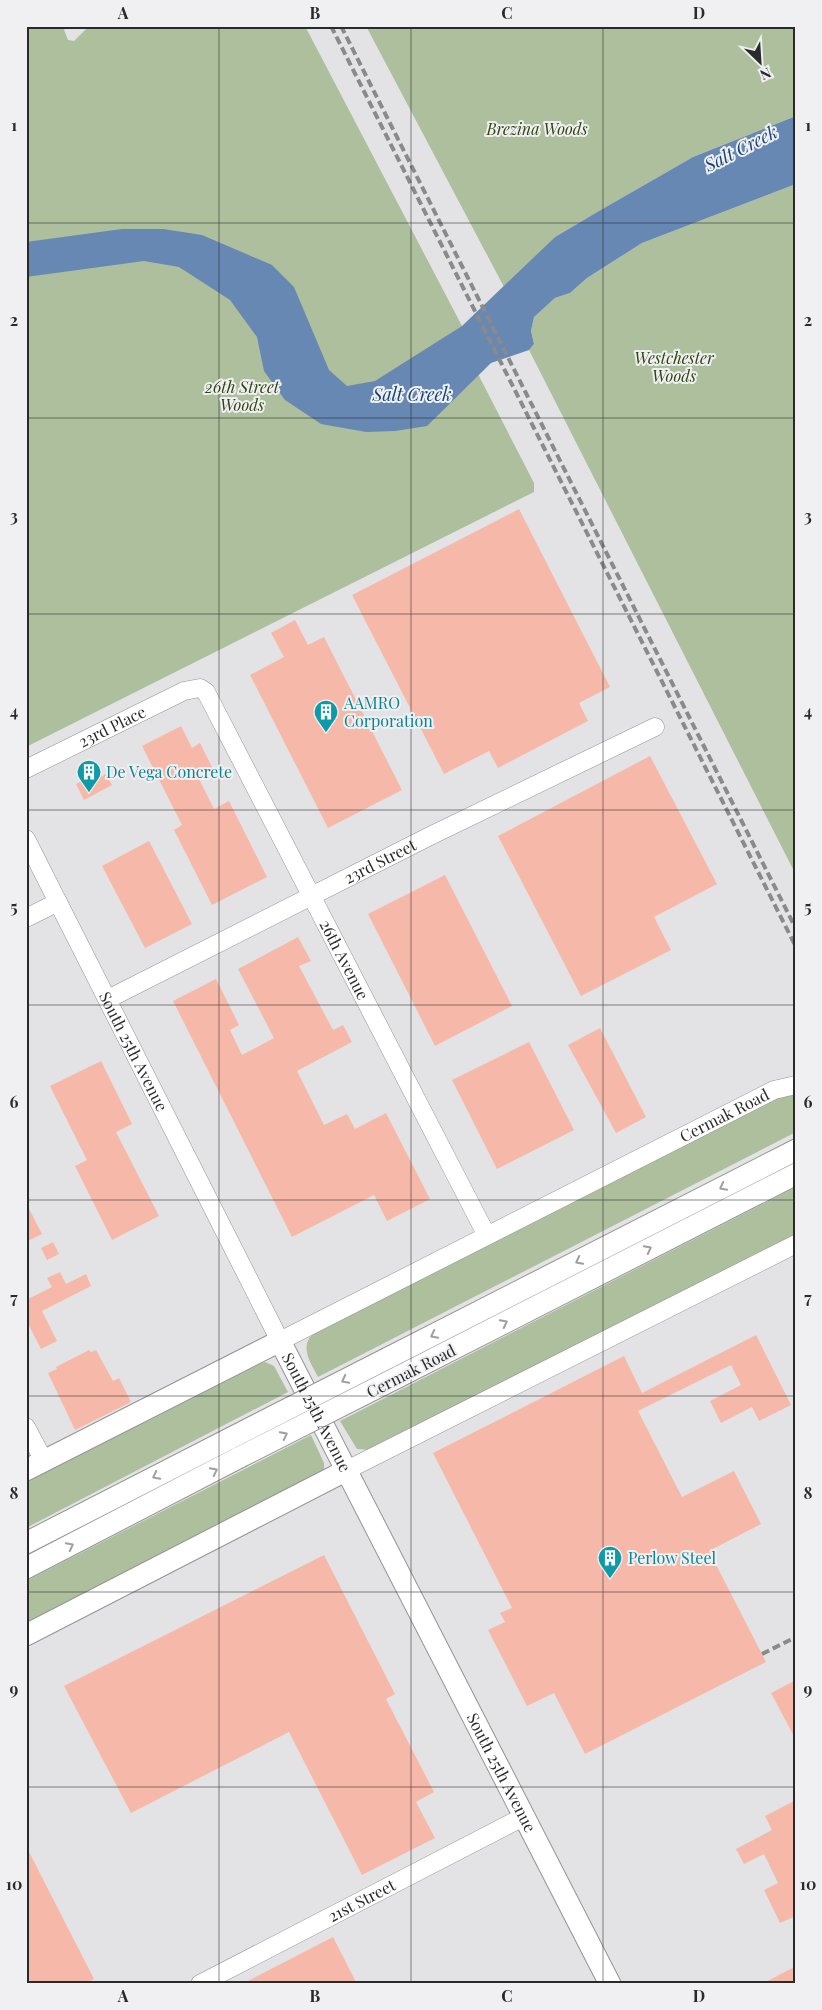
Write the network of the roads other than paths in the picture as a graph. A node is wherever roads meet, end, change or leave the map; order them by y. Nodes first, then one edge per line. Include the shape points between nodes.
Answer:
1 (200, 688) joint
2 (655, 727) dead end
3 (26, 769) edge
4 (26, 839) edge
5 (311, 896) junction
6 (58, 902) junction
7 (26, 918) edge
8 (108, 999) junction
9 (796, 1085) edge
10 (796, 1150) edge
11 (796, 1174) edge
12 (486, 1234) junction
13 (796, 1244) edge
14 (280, 1341) junction
15 (26, 1427) edge
16 (35, 1466) edge
17 (347, 1470) junction
18 (26, 1543) edge
19 (26, 1568) edge
20 (26, 1635) edge
21 (525, 1816) junction
22 (200, 1984) edge
23 (610, 1984) edge

1 - 3 street, 23rd Place via 184,691
1 - 5 street, 26th Avenue via 212,700
2 - 5 street, 23rd Street
4 - 6 street, South 25th Avenue
5 - 8 street, 23rd Street
5 - 12 street, 26th Avenue
6 - 7 street
6 - 8 street, South 25th Avenue
8 - 14 street, South 25th Avenue
9 - 12 street, Cermak Road via 774,1090
10 -> 18 main road, Cermak Road, bridge
19 -> 11 main road, Cermak Road, bridge
12 - 14 street, Cermak Road
13 - 17 street
14 - 16 main road
14 - 17 main road, South 25th Avenue
15 - 16 street
17 - 20 main road
17 - 21 main road, South 25th Avenue
21 - 22 street, 21st Street
21 - 23 main road, South 25th Avenue

